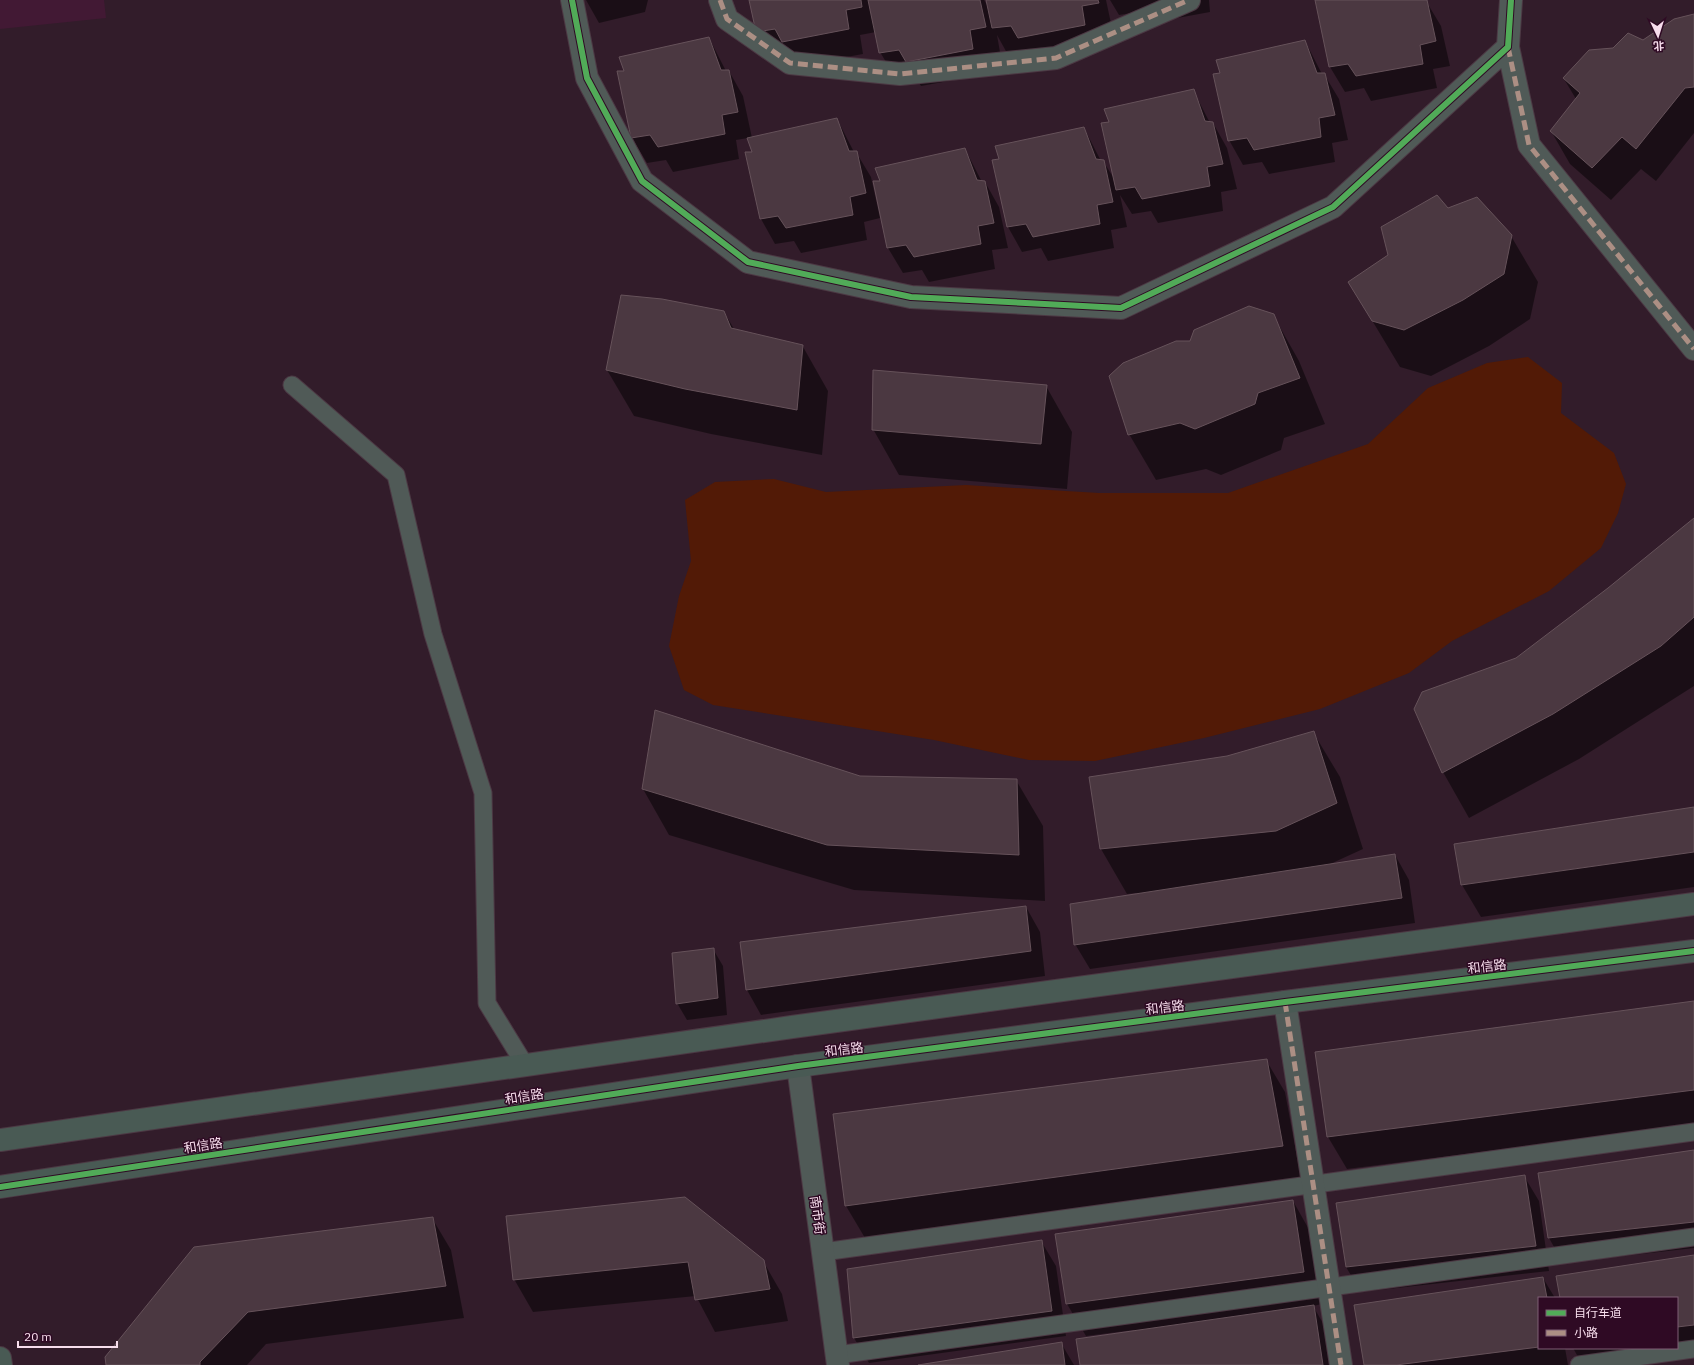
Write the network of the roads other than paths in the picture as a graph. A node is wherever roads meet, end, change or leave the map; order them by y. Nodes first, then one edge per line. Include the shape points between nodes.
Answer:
1 (572, 0) edge
2 (720, 0) edge
3 (1189, 0) edge
4 (1511, 0) edge
5 (1508, 47) junction
6 (1694, 349) edge
7 (292, 385) dead end
8 (1694, 904) edge
9 (1694, 952) edge
10 (1285, 1002) junction
11 (525, 1064) junction
12 (798, 1066) junction
13 (1694, 1132) edge
14 (0, 1140) edge
15 (1313, 1185) junction
16 (0, 1187) edge
17 (1694, 1237) edge
18 (823, 1252) junction
19 (1329, 1287) junction
20 (1694, 1349) edge
21 (0, 1358) edge
22 (837, 1360) edge
23 (1, 1365) edge
24 (1341, 1365) edge
25 (1579, 1365) edge

1 - 5 street via 587,78 642,181 748,262 910,297 1121,308 1332,207
2 - 3 street via 727,18 790,63 900,74 1056,58
4 - 5 street
5 - 6 street via 1529,145
7 - 11 lane via 396,475 433,634 483,793 487,1003
8 - 11 street
9 - 10 street, 和信路
10 - 12 street, 和信路
10 - 15 street
11 - 14 street
12 - 16 street, 和信路
12 - 18 street, 南市街
13 - 15 lane
15 - 18 lane
15 - 19 street
17 - 19 lane
18 - 22 street, 南市街
19 - 22 lane
19 - 24 street
20 - 25 lane
21 - 23 street

